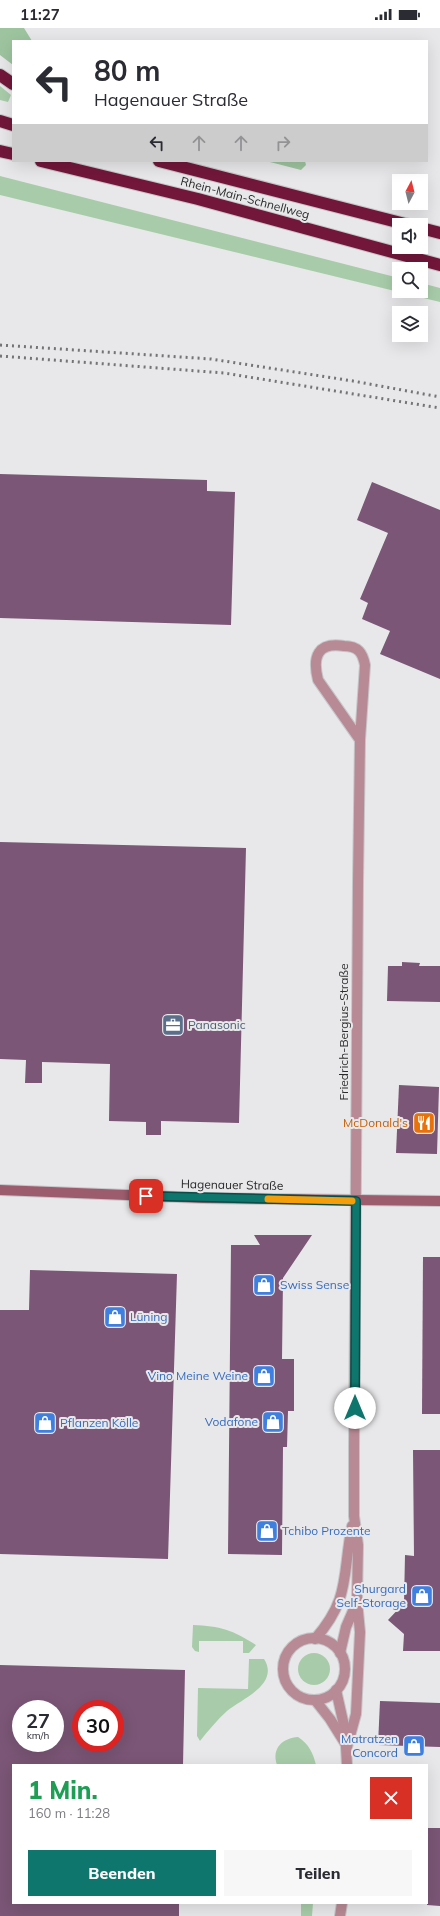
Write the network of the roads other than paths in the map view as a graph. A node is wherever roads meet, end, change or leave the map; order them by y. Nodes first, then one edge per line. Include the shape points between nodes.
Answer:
1 (0, 75) edge
2 (12, 83) edge
3 (0, 121) edge
4 (12, 125) edge
5 (0, 151) edge
6 (12, 154) edge
7 (45, 162) edge
8 (168, 163) edge
9 (392, 221) edge
10 (428, 230) edge
11 (440, 233) edge
12 (440, 265) edge
13 (360, 740) junction
14 (0, 1190) edge
15 (356, 1201) junction
16 (440, 1201) edge
17 (354, 1516) junction
18 (357, 1601) junction
19 (314, 1639) junction
20 (340, 1653) junction
21 (336, 1690) junction
22 (315, 1700) junction
23 (347, 1746) junction
24 (347, 1764) edge
25 (342, 1904) edge
26 (346, 1904) edge
27 (340, 1916) edge
28 (347, 1916) edge

1 - 2 highway
3 - 4 highway
5 - 6 highway
7 - 12 highway, Rhein-Main-Schnellweg
8 - 9 highway, Rhein-Main-Schnellweg
10 - 11 highway
13 - 13 street, Friedrich-Bergius-Straße via 363,658 359,650 352,647 328,646 316,656 318,680
13 - 15 street, Friedrich-Bergius-Straße
14 - 15 street, Hagenauer Straße
15 - 16 street, Hagenauer Straße
15 - 17 street, Friedrich-Bergius-Straße
17 - 18 street, Friedrich-Bergius-Straße via 358,1545
17 - 19 street, Friedrich-Bergius-Straße via 343,1593 331,1619
18 - 20 street, Friedrich-Bergius-Straße via 346,1627
18 - 23 street, Friedrich-Bergius-Straße via 360,1632 358,1694 356,1714
19 - 20 street via 329,1642
19 - 22 street, Friedrich-Bergius-Straße via 293,1647 286,1655 283,1668 287,1684 292,1691 304,1698
20 - 21 street, Friedrich-Bergius-Straße via 345,1668
21 - 22 street via 327,1697
21 - 23 street, Friedrich-Bergius-Straße
22 - 23 street
23 - 24 street, Friedrich-Bergius-Straße
25 - 27 street
26 - 28 street

